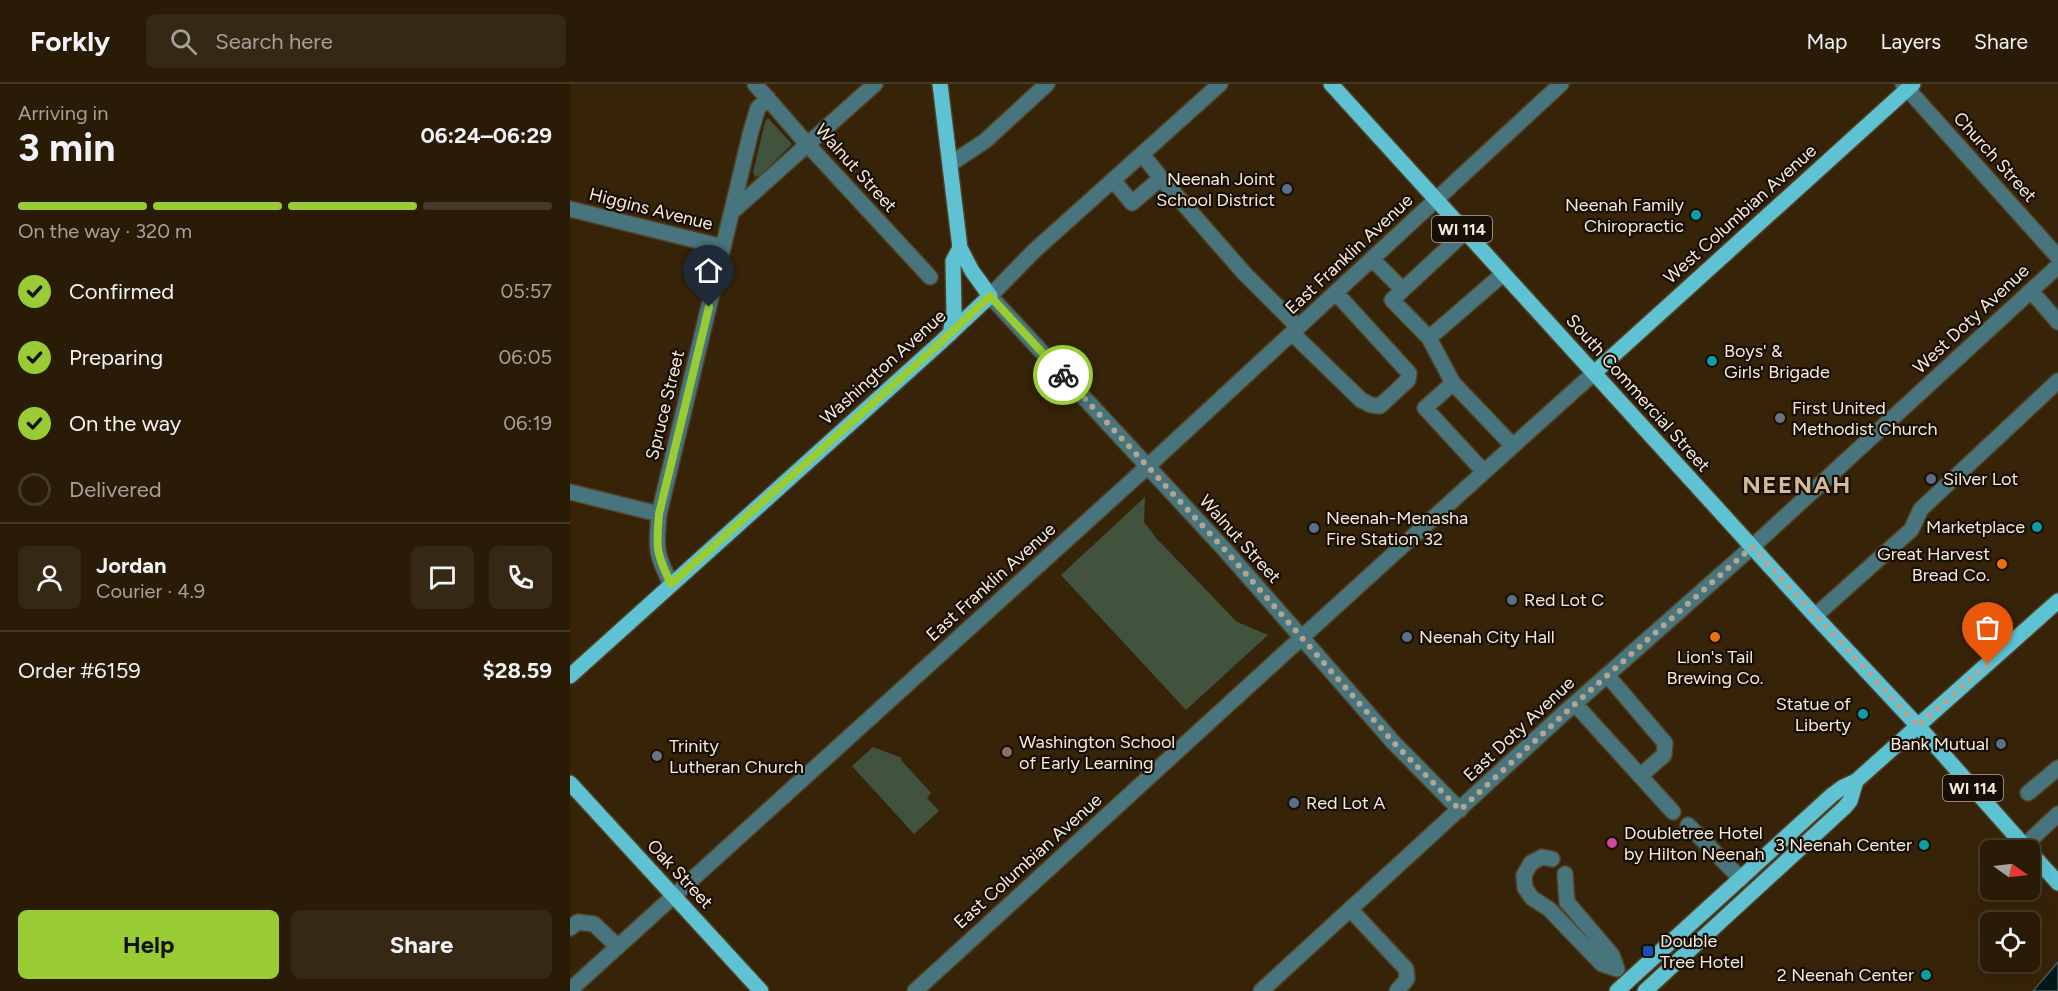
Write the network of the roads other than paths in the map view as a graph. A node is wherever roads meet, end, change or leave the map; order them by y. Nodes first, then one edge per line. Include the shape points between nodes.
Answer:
1 (755, 84) edge
2 (875, 84) edge
3 (940, 84) edge
4 (1047, 84) edge
5 (1220, 84) edge
6 (1331, 84) edge
7 (1561, 84) edge
8 (1908, 86) edge
9 (768, 98) junction
10 (808, 145) junction
11 (1142, 154) junction
12 (950, 164) junction
13 (1161, 178) junction
14 (1113, 180) junction
15 (1436, 200) junction
16 (570, 209) edge
17 (732, 212) junction
18 (1465, 232) junction
19 (723, 247) junction
20 (960, 248) junction
21 (2058, 257) edge
22 (1372, 259) junction
23 (2058, 266) edge
24 (1503, 274) junction
25 (930, 277) dead end
26 (1403, 290) junction
27 (2031, 291) junction
28 (1336, 292) junction
29 (990, 296) junction
30 (2058, 322) edge
31 (1295, 330) junction
32 (950, 334) junction
33 (1429, 338) junction
34 (1594, 373) junction
35 (2058, 381) edge
36 (1453, 383) junction
37 (1513, 446) junction
38 (1147, 467) junction
39 (1484, 472) junction
40 (570, 492) edge
41 (659, 514) junction
42 (1752, 547) junction
43 (671, 584) junction
44 (2058, 601) edge
45 (1815, 616) junction
46 (1302, 639) junction
47 (1607, 675) junction
48 (570, 676) edge
49 (1575, 704) junction
50 (1918, 726) junction
51 (2058, 768) edge
52 (1640, 776) junction
53 (1856, 781) junction
54 (570, 783) edge
55 (2028, 793) dead end
56 (1460, 810) junction
57 (1673, 812) dead end
58 (2058, 814) edge
59 (1688, 825) dead end
60 (2018, 840) edge
61 (2036, 840) edge
62 (1552, 859) dead end
63 (2040, 864) edge
64 (1565, 874) dead end
65 (1741, 879) junction
66 (2058, 883) edge
67 (674, 896) junction
68 (1350, 909) junction
69 (570, 928) edge
70 (618, 947) junction
71 (1625, 983) edge
72 (570, 990) edge
73 (761, 991) edge
74 (915, 991) edge
75 (1261, 991) edge
76 (1397, 991) edge
77 (1645, 991) edge

1 - 9 street, Walnut Street
2 - 10 street
3 - 12 main road
4 - 12 street via 985,141
5 - 11 street, Washington Avenue
6 - 15 main road, South Commercial Street / WI 114
7 - 15 street, East Franklin Avenue
8 - 21 street, Church Street
8 - 34 main road, West Columbian Avenue
9 - 10 street, Walnut Street
9 - 17 street, Spruce Street via 758,108
10 - 17 street
10 - 25 street, Walnut Street
11 - 13 street
11 - 14 street, Washington Avenue
12 - 20 main road
13 - 14 street via 1132,203
13 - 31 street
14 - 29 street, Washington Avenue
15 - 18 main road, South Commercial Street / WI 114
15 - 22 street, East Franklin Avenue
16 - 19 street, Higgins Avenue
17 - 19 street, Spruce Street
18 - 24 main road, South Commercial Street / WI 114
18 - 26 street
19 - 41 street, Spruce Street
20 - 29 main road
20 - 32 main road via 953,261 954,313
22 - 26 street
22 - 28 street, East Franklin Avenue
23 - 27 street, West Doty Avenue
24 - 33 street
24 - 34 main road, South Commercial Street / WI 114
26 - 33 street via 1392,300
27 - 30 street
27 - 42 street, West Doty Avenue
28 - 31 street, East Franklin Avenue
28 - 31 street via 1409,373 1408,380 1380,406 1361,400
29 - 32 main road, Washington Avenue
29 - 38 street, Walnut Street
31 - 38 street, East Franklin Avenue
32 - 43 main road, Washington Avenue
33 - 36 street
34 - 37 street, East Columbian Avenue
34 - 42 main road, South Commercial Street / WI 114
35 - 45 street via 1921,509 1911,530
36 - 37 street
36 - 39 street via 1425,408
37 - 39 street, East Columbian Avenue
38 - 46 street, Walnut Street
38 - 67 street, East Franklin Avenue
39 - 46 street, East Columbian Avenue
40 - 41 street
41 - 43 street, Spruce Street via 656,546
42 - 45 main road, South Commercial Street / WI 114
42 - 47 street, East Doty Avenue
43 - 48 main road, Washington Avenue
44 - 50 main road
45 - 50 main road, South Commercial Street / WI 114
46 - 56 street, Walnut Street via 1394,743
46 - 74 street, East Columbian Avenue
47 - 49 street, East Doty Avenue
47 - 52 street via 1665,743 1664,754
49 - 52 street
49 - 56 street, East Doty Avenue
50 - 53 main road
50 - 60 main road, WI 114
51 - 55 street
52 - 57 street
53 - 65 main road via 1832,795
53 - 77 main road via 1844,808
54 - 67 main road, Oak Street
56 - 68 street, East Doty Avenue
58 - 61 street
59 - 65 street
62 - 71 street via 1542,857 1531,863 1524,875 1525,888
63 - 66 main road, WI 114
64 - 71 street via 1569,906 1612,955
65 - 71 main road
67 - 70 street, East Franklin Avenue
67 - 73 main road, Oak Street
68 - 75 street, East Doty Avenue
68 - 76 street via 1406,969 1407,979
69 - 70 street via 578,922 594,924
70 - 72 street, East Franklin Avenue

